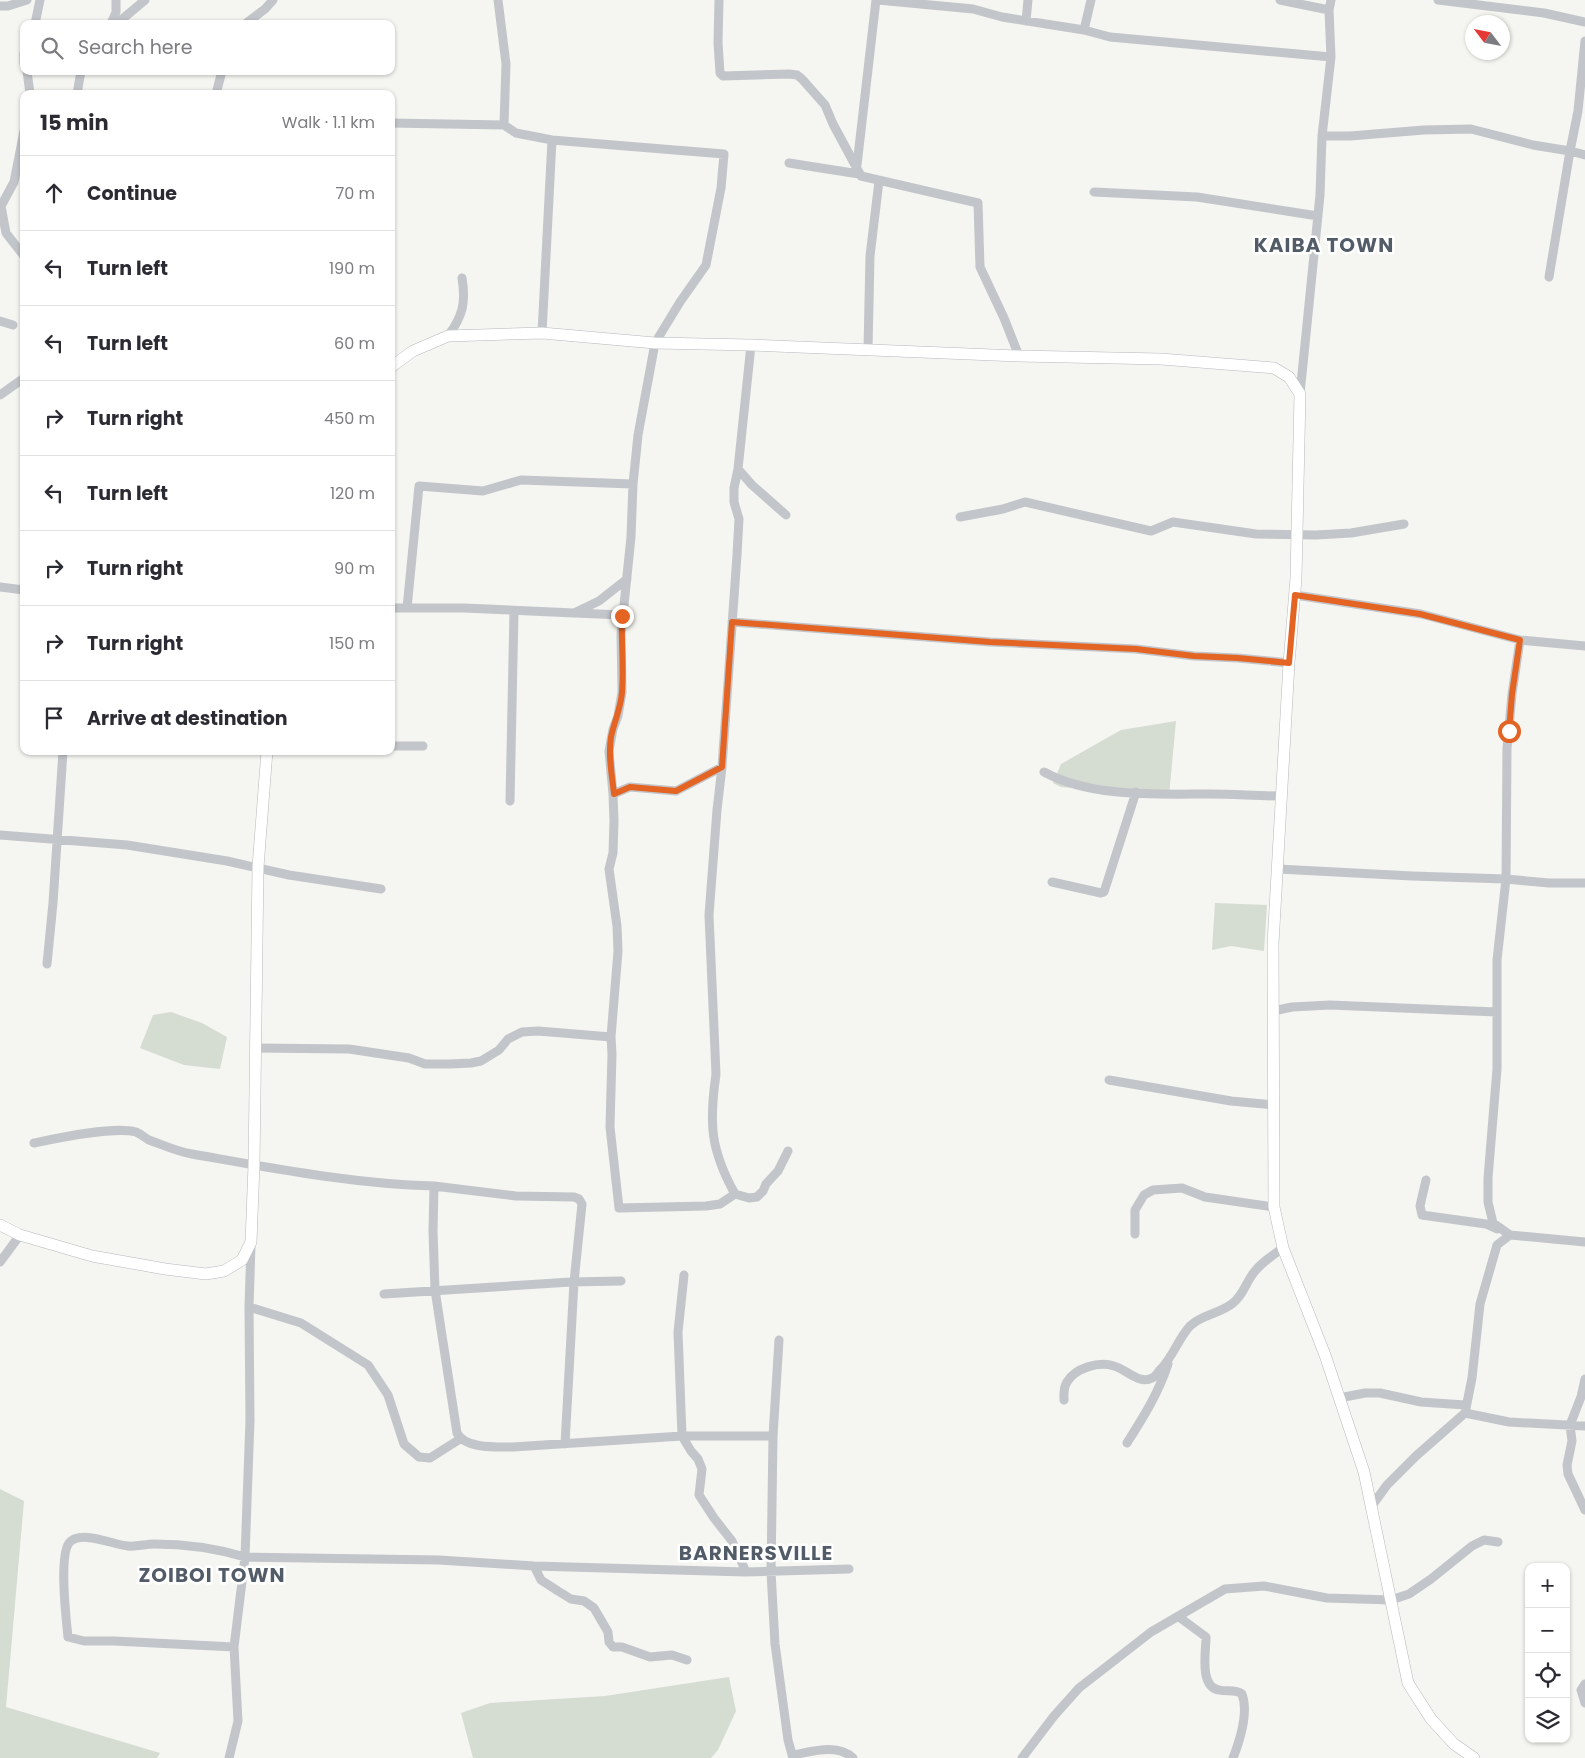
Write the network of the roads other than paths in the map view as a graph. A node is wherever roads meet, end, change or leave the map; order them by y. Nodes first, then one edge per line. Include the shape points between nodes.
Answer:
1 (27, 0) edge
2 (40, 0) edge
3 (116, 0) edge
4 (145, 0) edge
5 (273, 0) edge
6 (498, 0) edge
7 (719, 0) edge
8 (877, 0) edge
9 (1028, 0) edge
10 (1091, 0) edge
11 (1280, 0) edge
12 (1331, 0) edge
13 (1438, 0) edge
14 (0, 6) edge
15 (1329, 10) junction
16 (36, 20) edge
17 (113, 20) edge
18 (121, 20) edge
19 (251, 20) edge
20 (1026, 21) junction
21 (1585, 22) edge
22 (1084, 30) junction
23 (1585, 41) edge
24 (1331, 57) junction
25 (28, 75) edge
26 (80, 75) edge
27 (221, 75) edge
28 (29, 90) edge
29 (78, 90) edge
30 (217, 90) edge
31 (395, 123) edge
32 (504, 125) junction
33 (1322, 136) junction
34 (552, 140) junction
35 (1570, 151) junction
36 (20, 152) edge
37 (1585, 154) edge
38 (789, 162) dead end
39 (858, 169) junction
40 (879, 180) junction
41 (1094, 192) dead end
42 (0, 207) edge
43 (1318, 216) junction
44 (20, 250) edge
45 (1549, 277) dead end
46 (462, 278) dead end
47 (0, 320) edge
48 (13, 325) dead end
49 (542, 333) junction
50 (448, 336) junction
51 (655, 343) junction
52 (751, 344) junction
53 (868, 349) junction
54 (1019, 356) junction
55 (395, 364) edge
56 (20, 381) edge
57 (1300, 394) junction
58 (0, 395) edge
59 (738, 469) junction
60 (633, 484) junction
61 (786, 515) dead end
62 (960, 517) dead end
63 (1404, 524) dead end
64 (1296, 534) junction
65 (627, 579) junction
66 (0, 587) edge
67 (20, 590) edge
68 (1295, 595) junction
69 (395, 608) edge
70 (407, 608) junction
71 (514, 611) junction
72 (574, 613) junction
73 (622, 616) junction
74 (732, 622) junction
75 (1520, 640) junction
76 (1585, 646) edge
77 (1289, 663) junction
78 (395, 746) edge
79 (423, 746) dead end
80 (63, 755) edge
81 (267, 755) edge
82 (722, 767) junction
83 (1044, 772) dead end
84 (1136, 792) junction
85 (614, 794) junction
86 (1280, 796) junction
87 (510, 801) dead end
88 (0, 835) edge
89 (57, 841) junction
90 (258, 867) junction
91 (1278, 869) junction
92 (1506, 879) junction
93 (1052, 882) dead end
94 (1585, 883) edge
95 (381, 889) dead end
96 (47, 964) dead end
97 (1273, 1011) junction
98 (1497, 1012) junction
99 (611, 1037) junction
100 (256, 1048) junction
101 (1109, 1080) dead end
102 (1274, 1105) junction
103 (34, 1143) dead end
104 (788, 1151) dead end
105 (254, 1165) junction
106 (1426, 1180) dead end
107 (434, 1186) junction
108 (735, 1194) junction
109 (1274, 1207) junction
110 (0, 1225) edge
111 (1135, 1234) dead end
112 (20, 1235) junction
113 (1510, 1235) junction
114 (251, 1242) junction
115 (1585, 1242) edge
116 (1283, 1248) junction
117 (0, 1262) edge
118 (684, 1275) dead end
119 (620, 1281) dead end
120 (574, 1282) junction
121 (435, 1290) junction
122 (384, 1294) dead end
123 (249, 1307) junction
124 (780, 1340) dead end
125 (1169, 1361) junction
126 (1585, 1379) edge
127 (1340, 1398) junction
128 (1064, 1400) dead end
129 (1465, 1409) junction
130 (1570, 1425) junction
131 (1585, 1426) edge
132 (682, 1436) junction
133 (773, 1436) junction
134 (460, 1439) junction
135 (1127, 1443) dead end
136 (565, 1444) junction
137 (1371, 1507) junction
138 (1585, 1510) edge
139 (1498, 1542) dead end
140 (245, 1556) junction
141 (534, 1566) junction
142 (849, 1569) dead end
143 (746, 1572) junction
144 (771, 1572) junction
145 (1391, 1600) junction
146 (1178, 1617) junction
147 (234, 1647) junction
148 (687, 1660) dead end
149 (1585, 1684) edge
150 (1585, 1703) edge
151 (792, 1757) edge
152 (230, 1758) edge
153 (853, 1758) edge
154 (1022, 1758) edge
155 (1232, 1758) edge
156 (1474, 1758) edge

1 - 14 street
2 - 16 street
3 - 17 street
4 - 18 street
5 - 19 street
6 - 32 street via 506,64
7 - 39 street via 720,73 727,77 797,75 825,105
8 - 20 street via 973,9
8 - 39 street
9 - 20 street
10 - 22 street
11 - 15 street
12 - 15 street
13 - 21 street via 1544,13
15 - 24 street
20 - 22 street
22 - 24 street via 1110,37
23 - 35 street via 1578,111
24 - 33 street
25 - 28 street
26 - 29 street
27 - 30 street
31 - 32 street
32 - 34 street via 516,133
33 - 35 street via 1471,129
33 - 43 street
34 - 49 street
34 - 51 street via 724,154 706,265
35 - 37 street
35 - 45 street
36 - 42 street via 14,182
38 - 39 street
39 - 40 street via 861,176
40 - 53 street via 870,256
40 - 54 street via 978,203 980,267
41 - 43 street via 1197,197
42 - 44 street via 6,233
43 - 57 street
46 - 50 street via 465,300
47 - 48 street
49 - 50 main road
49 - 51 main road
50 - 55 main road via 413,351
51 - 52 main road
51 - 60 street via 638,435
52 - 53 main road
52 - 59 street
53 - 54 main road
54 - 57 main road via 1246,364 1274,368 1289,378
56 - 58 street
57 - 64 main road
59 - 61 street
59 - 74 street via 734,488 739,518
60 - 65 street
60 - 70 street via 521,480 483,491 420,485
62 - 64 street via 1025,502 1151,531 1173,522 1256,534
63 - 64 street via 1351,532
64 - 68 main road
65 - 72 street via 599,602
65 - 73 street
66 - 67 street
68 - 75 street via 1420,614
68 - 77 main road
69 - 70 street
70 - 71 street
71 - 72 street
71 - 87 street
72 - 73 street
73 - 85 street via 622,692 610,751
74 - 77 street via 990,642 1136,649
74 - 82 street
75 - 76 street
75 - 92 street via 1507,748
77 - 86 main road
78 - 79 street
80 - 89 street
81 - 90 main road
82 - 85 street via 676,791 630,787
82 - 108 street via 709,916 716,1074 711,1130 717,1157
83 - 84 street via 1081,787
84 - 86 street
84 - 93 street via 1104,892 1101,894
85 - 99 street via 613,853 609,869 618,951
86 - 91 main road
88 - 89 street
89 - 90 street via 127,845
89 - 96 street
90 - 95 street
90 - 100 main road
91 - 92 street
91 - 97 main road
92 - 94 street
92 - 98 street via 1497,960
97 - 98 street via 1330,1005
97 - 102 main road
98 - 113 street via 1497,1068 1488,1202 1493,1223
99 - 100 street via 522,1032 508,1039 499,1050 470,1064 425,1064 409,1058 349,1049
99 - 108 street via 610,1127 619,1208 706,1206 720,1204
100 - 105 main road
101 - 102 street
102 - 109 main road
103 - 105 street via 65,1136 136,1132 189,1154
104 - 108 street via 778,1171 757,1196 750,1198
105 - 107 street via 387,1184
105 - 114 main road
106 - 113 street via 1420,1206 1422,1215 1486,1224
107 - 120 street via 516,1196 579,1199 582,1204
107 - 121 street
109 - 111 street via 1205,1197 1182,1188 1153,1190 1144,1195 1136,1210
109 - 116 main road
110 - 112 main road
112 - 114 main road via 92,1256 206,1274 224,1271 242,1260
112 - 117 street
113 - 115 street
113 - 129 street via 1497,1245 1480,1304 1472,1378
114 - 123 street
116 - 125 street via 1257,1268 1235,1302 1197,1319
116 - 127 main road
118 - 132 street via 678,1332
119 - 120 street
120 - 121 street
120 - 136 street
121 - 122 street
121 - 134 street
123 - 134 street via 301,1323 368,1365 388,1395 404,1444 419,1457 430,1458
123 - 140 street via 250,1420
124 - 133 street
125 - 128 street via 1152,1378 1141,1379 1106,1364 1085,1368 1066,1382
125 - 135 street via 1152,1405
126 - 130 street
127 - 129 street via 1380,1393
127 - 137 main road via 1364,1472
129 - 130 street via 1508,1422
129 - 137 street via 1387,1485
130 - 131 street
130 - 138 street via 1572,1441 1568,1474
132 - 133 street
132 - 136 street
132 - 143 street via 702,1469 699,1495 732,1541
133 - 144 street
134 - 136 street via 490,1447
137 - 145 main road
139 - 145 street via 1484,1540 1472,1546 1409,1594
140 - 141 street via 439,1560
140 - 147 street
140 - 147 street via 179,1544 128,1546 92,1538 75,1538 66,1548 64,1564 68,1637 84,1642
141 - 143 street
141 - 148 street via 541,1580 570,1599 584,1601 594,1608 613,1647 650,1657 672,1655
142 - 144 street
143 - 144 street
144 - 151 street via 775,1644
145 - 146 street via 1327,1598 1264,1586 1243,1587 1224,1589
145 - 156 main road via 1408,1683 1431,1719 1454,1744
146 - 154 street via 1151,1632 1079,1688
146 - 155 street via 1206,1637 1207,1679 1212,1688 1242,1694 1242,1729
147 - 152 street via 238,1721
149 - 150 street via 1581,1690
151 - 153 street via 829,1749 847,1753

